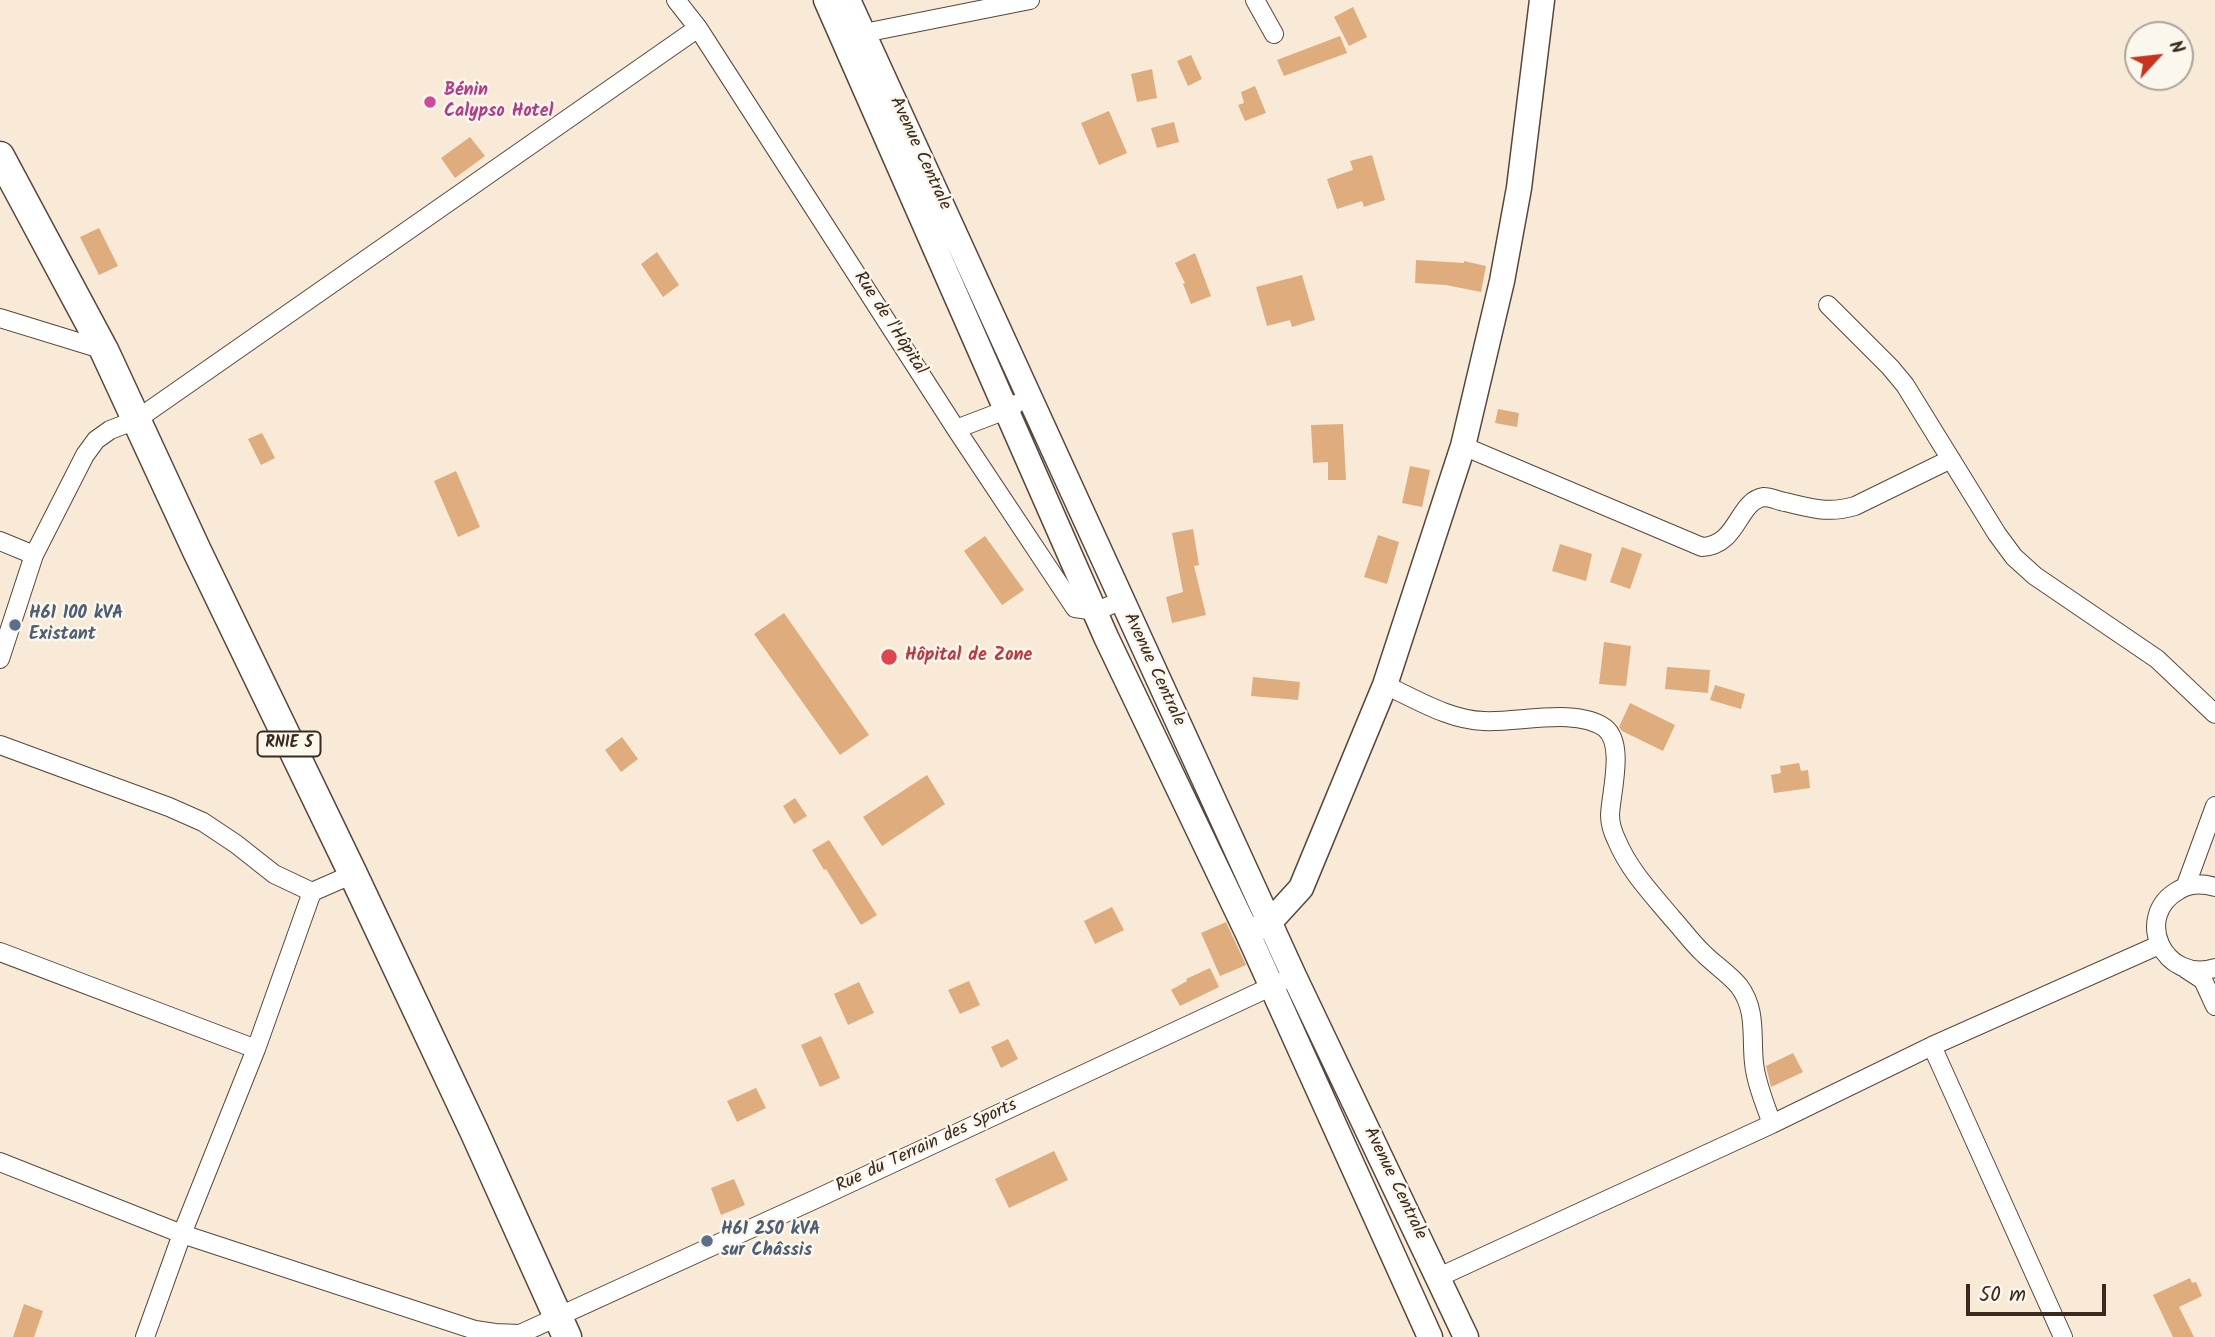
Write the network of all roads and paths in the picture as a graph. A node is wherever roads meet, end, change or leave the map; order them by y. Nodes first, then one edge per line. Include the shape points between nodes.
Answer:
1 (676, 0) edge
2 (826, 0) edge
3 (848, 0) edge
4 (1030, 0) edge
5 (1255, 0) edge
6 (1542, 0) edge
7 (698, 29) junction
8 (1274, 34) dead end
9 (854, 36) junction
10 (0, 156) edge
11 (1828, 305) dead end
12 (0, 318) edge
13 (104, 350) junction
14 (1028, 397) junction
15 (1006, 410) junction
16 (135, 420) junction
17 (956, 429) junction
18 (1463, 446) junction
19 (1951, 459) junction
20 (0, 541) edge
21 (34, 555) junction
22 (1121, 601) junction
23 (1096, 611) junction
24 (0, 659) edge
25 (1385, 685) junction
26 (2215, 714) edge
27 (0, 745) edge
28 (2215, 806) edge
29 (353, 874) junction
30 (2186, 885) junction
31 (2215, 887) edge
32 (312, 892) junction
33 (1270, 922) junction
34 (1248, 934) junction
35 (2159, 945) junction
36 (0, 952) edge
37 (2215, 968) edge
38 (2186, 970) junction
39 (1294, 976) junction
40 (1271, 987) junction
41 (2215, 1006) edge
42 (1931, 1046) junction
43 (256, 1049) junction
44 (1772, 1124) junction
45 (0, 1162) edge
46 (182, 1234) junction
47 (1439, 1277) junction
48 (563, 1327) edge
49 (519, 1335) edge
50 (145, 1337) edge
51 (1430, 1337) edge
52 (1466, 1337) edge
53 (2063, 1337) edge

1 - 7 street, Rue de l'Hôpital
2 - 9 street, Avenue Centrale
3 - 9 street, Avenue Centrale
4 - 9 street
5 - 8 street
6 - 18 street via 1514,215
7 - 16 street
7 - 17 street, Rue de l'Hôpital
9 - 14 street, Avenue Centrale via 989,307
9 - 15 street, Avenue Centrale
10 - 13 main road, RNIE 5
11 - 19 street via 1905,385
12 - 13 street
13 - 16 main road, RNIE 5
14 - 15 street
14 - 22 street, Avenue Centrale
15 - 17 street
15 - 23 street, Avenue Centrale
16 - 21 street via 96,440
16 - 29 main road, RNIE 5
17 - 23 street, Rue de l'Hôpital via 1075,608
18 - 19 street via 1702,547 1723,542 1753,502 1764,497 1826,512 1841,510
18 - 25 street
19 - 26 street via 2014,557 2157,659
20 - 21 street
21 - 24 street
22 - 23 street
22 - 33 street, Avenue Centrale
23 - 34 street, Avenue Centrale
25 - 33 street via 1301,888
25 - 44 street via 1459,717 1483,721 1559,717 1605,728 1614,741 1610,818 1616,839 1648,890 1738,986 1750,1006 1754,1063
27 - 32 street via 203,822 274,874
28 - 30 street
29 - 32 street
29 - 48 main road, RNIE 5
30 - 31 street
30 - 35 street via 2170,894 2159,909
32 - 43 street
33 - 34 street
33 - 39 street, Avenue Centrale
34 - 40 street, Avenue Centrale
35 - 38 street via 2170,960
35 - 42 street
36 - 43 street
37 - 38 street
38 - 41 street via 2203,980
39 - 40 street, Rue du Terrain des Sports
39 - 47 street, Avenue Centrale
40 - 48 street, Rue du Terrain des Sports
40 - 51 street, Avenue Centrale
42 - 44 street
42 - 53 street
43 - 46 street
44 - 47 street
45 - 46 street
46 - 49 street via 475,1330
46 - 50 street
47 - 52 street, Avenue Centrale
48 - 49 street, Rue du Terrain des Sports

